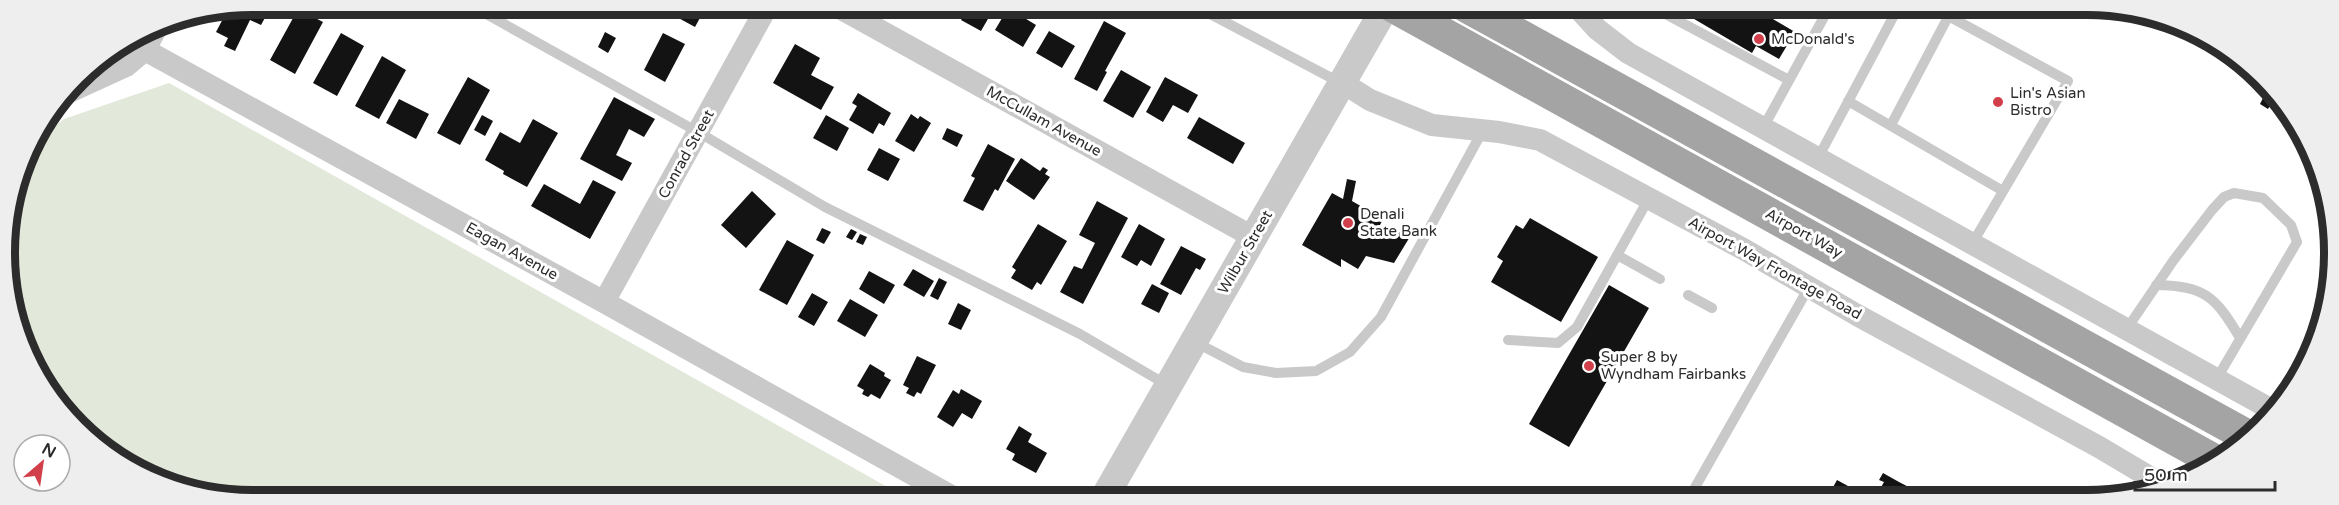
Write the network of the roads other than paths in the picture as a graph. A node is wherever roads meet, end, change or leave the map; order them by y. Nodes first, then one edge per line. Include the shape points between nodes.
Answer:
1 (490, 15) edge
2 (762, 15) edge
3 (852, 15) edge
4 (1213, 15) edge
5 (1381, 15) edge
6 (1410, 15) edge
7 (1482, 15) edge
8 (1584, 15) edge
9 (1667, 15) edge
10 (1825, 15) edge
11 (1894, 15) edge
12 (1945, 15) edge
13 (1948, 17) junction
14 (152, 37) edge
15 (145, 50) junction
16 (1789, 80) junction
17 (1343, 83) junction
18 (86, 84) edge
19 (1848, 101) junction
20 (1891, 125) junction
21 (1763, 128) junction
22 (1483, 130) junction
23 (698, 132) junction
24 (1818, 158) junction
25 (2002, 191) junction
26 (1649, 198) junction
27 (1253, 237) junction
28 (1972, 244) junction
29 (1617, 255) junction
30 (1660, 279) dead end
31 (2156, 285) junction
32 (1809, 287) junction
33 (1688, 295) dead end
34 (604, 302) junction
35 (1712, 308) dead end
36 (2126, 330) junction
37 (2240, 338) junction
38 (1508, 340) dead end
39 (1195, 342) junction
40 (2216, 380) junction
41 (1170, 387) junction
42 (2267, 407) edge
43 (2241, 433) edge
44 (2207, 457) edge
45 (2154, 480) edge
46 (941, 490) edge
47 (1109, 490) edge
48 (1694, 490) edge

1 - 23 lane
2 - 23 street, Conrad Street
3 - 27 street, McCullam Avenue
4 - 17 lane
5 - 17 street, Wilbur Street
6 - 44 main road, Airport Way
7 - 43 main road
8 - 21 street via 1628,54
9 - 16 lane
10 - 16 lane
11 - 19 lane
12 - 13 lane
13 - 20 lane
13 - 25 lane via 2068,81
14 - 15 street
15 - 18 street via 126,66
15 - 34 street, Eagan Avenue
16 - 21 lane
17 - 22 street, Airport Way Frontage Road via 1370,100 1432,125
17 - 27 street, Wilbur Street
19 - 20 lane
19 - 24 lane
20 - 25 lane
21 - 24 street
22 - 26 street, Airport Way Frontage Road via 1540,140
22 - 39 lane via 1381,317 1350,352 1316,371 1276,374 1243,367
23 - 34 street, Conrad Street
23 - 41 lane via 825,207 1080,334
24 - 28 street
25 - 28 lane
26 - 29 lane
26 - 32 street, Airport Way Frontage Road
27 - 39 street, Wilbur Street
28 - 36 street
29 - 30 lane
29 - 38 lane via 1577,327 1558,343
31 - 36 lane
31 - 37 lane via 2185,286 2209,296
31 - 37 lane via 2224,197 2234,192 2263,198 2291,225 2297,242
32 - 45 street, Airport Way Frontage Road
32 - 48 lane
33 - 35 lane
34 - 46 street, Eagan Avenue
36 - 40 street
37 - 40 lane
39 - 41 street, Wilbur Street
40 - 42 street
41 - 47 street, Wilbur Street

